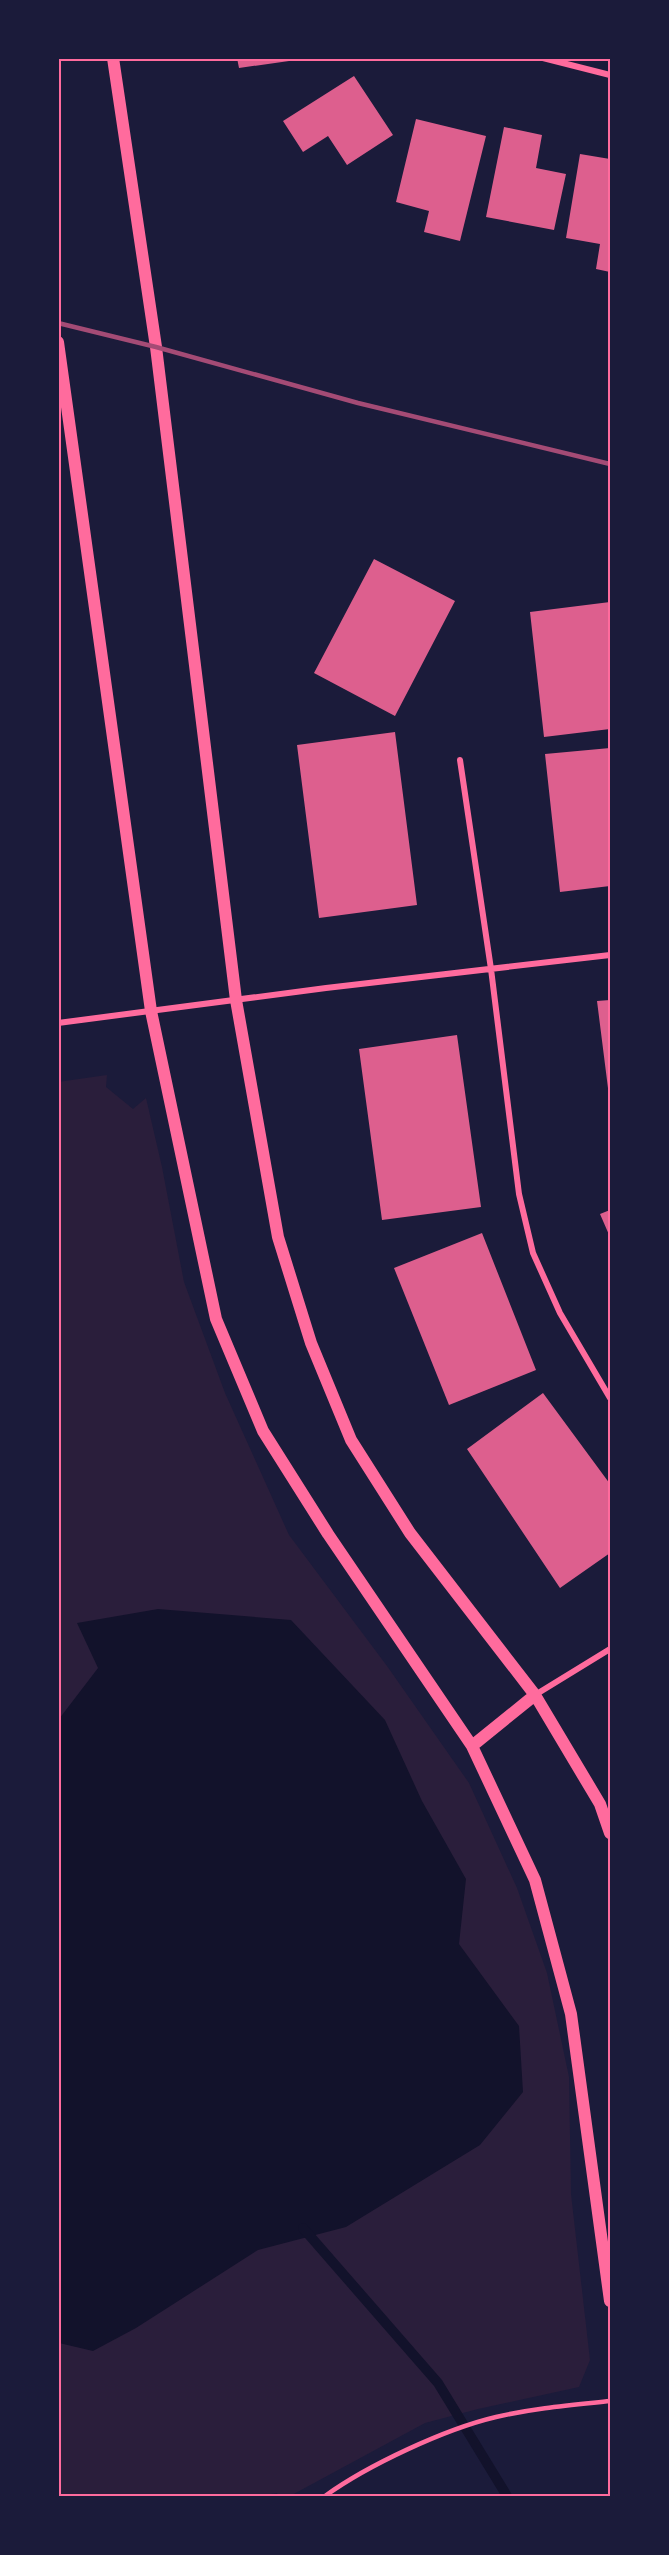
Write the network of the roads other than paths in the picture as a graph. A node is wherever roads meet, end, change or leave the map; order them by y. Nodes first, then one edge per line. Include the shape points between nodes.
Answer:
1 (113, 58) edge
2 (543, 58) edge
3 (610, 75) edge
4 (58, 342) edge
5 (460, 760) dead end
6 (610, 955) edge
7 (491, 969) junction
8 (236, 1000) junction
9 (151, 1011) junction
10 (58, 1023) edge
11 (610, 1398) edge
12 (610, 1649) edge
13 (535, 1695) junction
14 (472, 1746) junction
15 (610, 1833) edge
16 (610, 2301) edge
17 (610, 2401) edge
18 (326, 2496) edge

1 - 8 main road via 156,347
2 - 3 street
4 - 9 main road
5 - 7 street
6 - 7 street
7 - 8 street
7 - 11 street via 519,1194 533,1253 560,1313
8 - 9 street
8 - 13 main road via 278,1237 311,1343 351,1440 410,1533
9 - 10 street
9 - 14 main road via 216,1319 263,1431
12 - 13 street
13 - 14 main road
13 - 15 main road via 600,1804
14 - 16 main road via 535,1880 571,2014
17 - 18 lane via 529,2410 475,2424 389,2458

